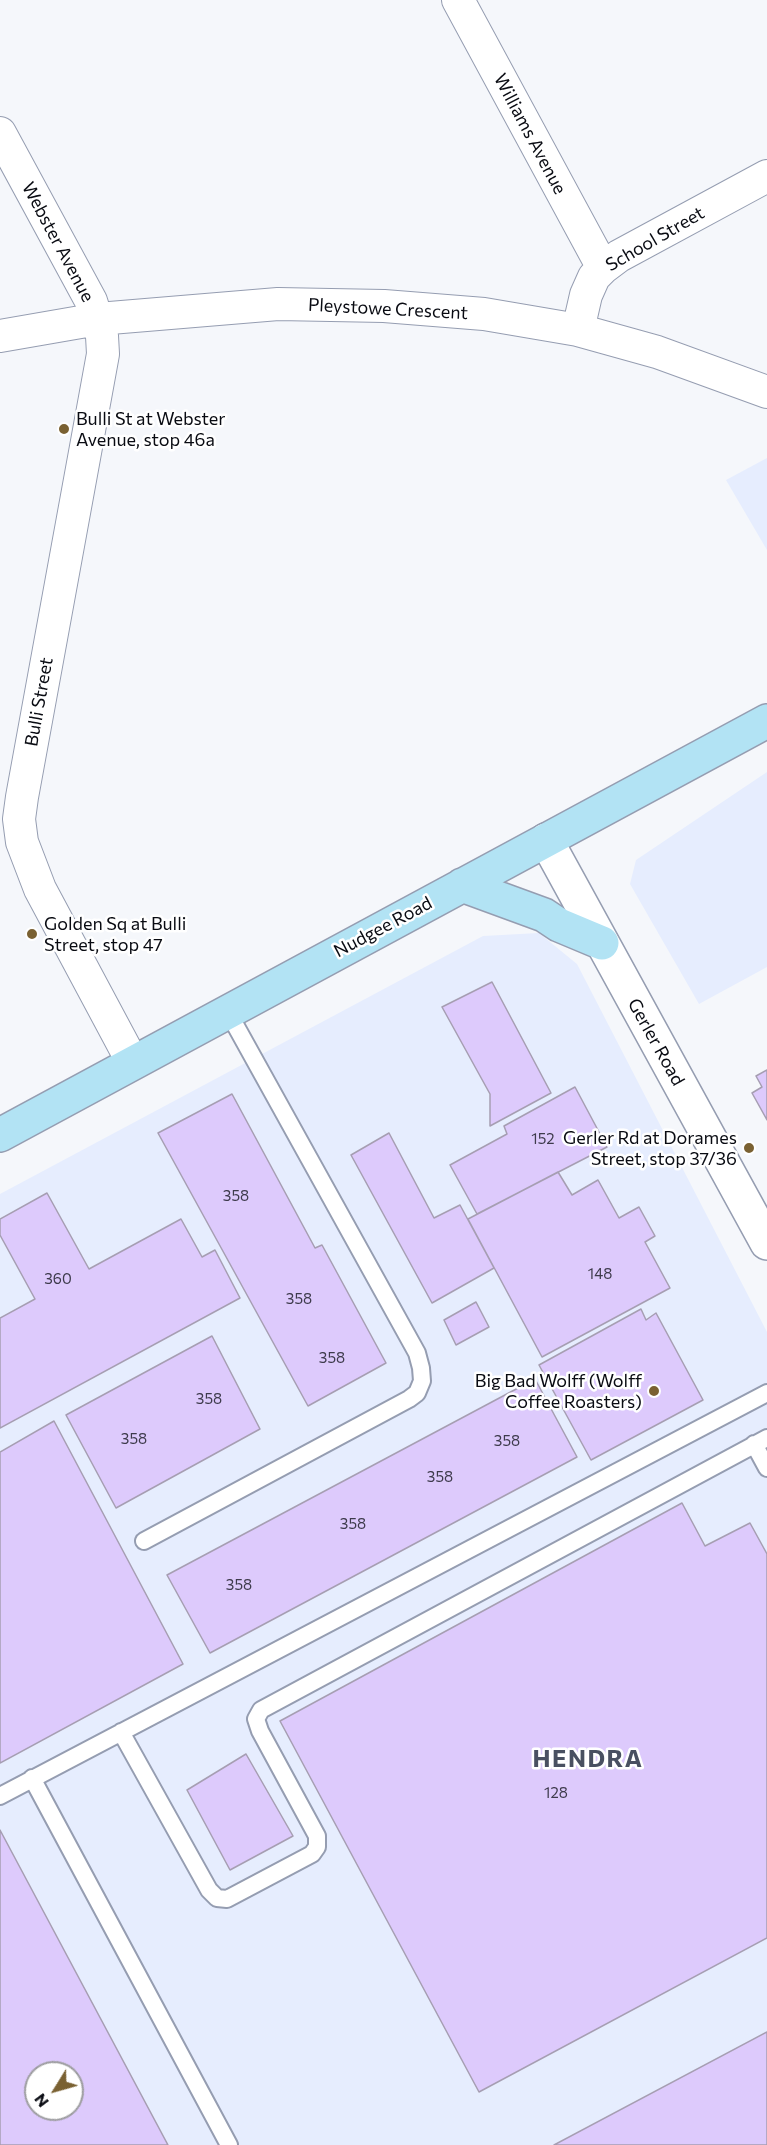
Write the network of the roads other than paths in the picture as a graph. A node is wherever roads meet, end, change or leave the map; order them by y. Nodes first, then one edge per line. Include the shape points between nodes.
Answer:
1 (458, 0) edge
2 (0, 134) edge
3 (767, 176) edge
4 (603, 268) junction
5 (98, 319) junction
6 (578, 330) junction
7 (0, 336) edge
8 (767, 392) edge
9 (767, 721) edge
10 (10, 821) edge
11 (546, 840) junction
12 (462, 885) junction
13 (602, 943) junction
14 (228, 1012) junction
15 (133, 1063) junction
16 (0, 1135) edge
17 (765, 1234) edge
18 (767, 1393) edge
19 (761, 1441) edge
20 (767, 1468) edge
21 (144, 1541) dead end
22 (121, 1732) junction
23 (32, 1778) junction
24 (0, 1796) edge
25 (229, 2145) edge

1 - 4 street, Williams Avenue
2 - 5 street, Webster Avenue
3 - 4 street, School Street
4 - 6 street, School Street via 586,295
5 - 6 street, Pleystowe Crescent via 278,304 373,306 484,314
5 - 7 street, Pleystowe Crescent
5 - 10 street, Bulli Street via 101,368
6 - 8 street, Pleystowe Crescent via 657,352
9 - 11 main road, Nudgee Road
10 - 15 street, Bulli Street via 40,889
11 - 12 main road, Nudgee Road
11 - 13 street, Gerler Road
12 - 13 main road via 544,915
12 - 14 main road, Nudgee Road
13 - 17 street, Gerler Road
14 - 15 main road, Nudgee Road
14 - 21 lane via 417,1353 422,1381 409,1399
15 - 16 main road, Nudgee Road
18 - 22 lane
19 - 20 lane
19 - 22 lane via 261,1710 256,1719 260,1731 317,1836 317,1846 312,1854 227,1899 217,1898 209,1890
22 - 23 lane
23 - 24 lane
23 - 25 lane

